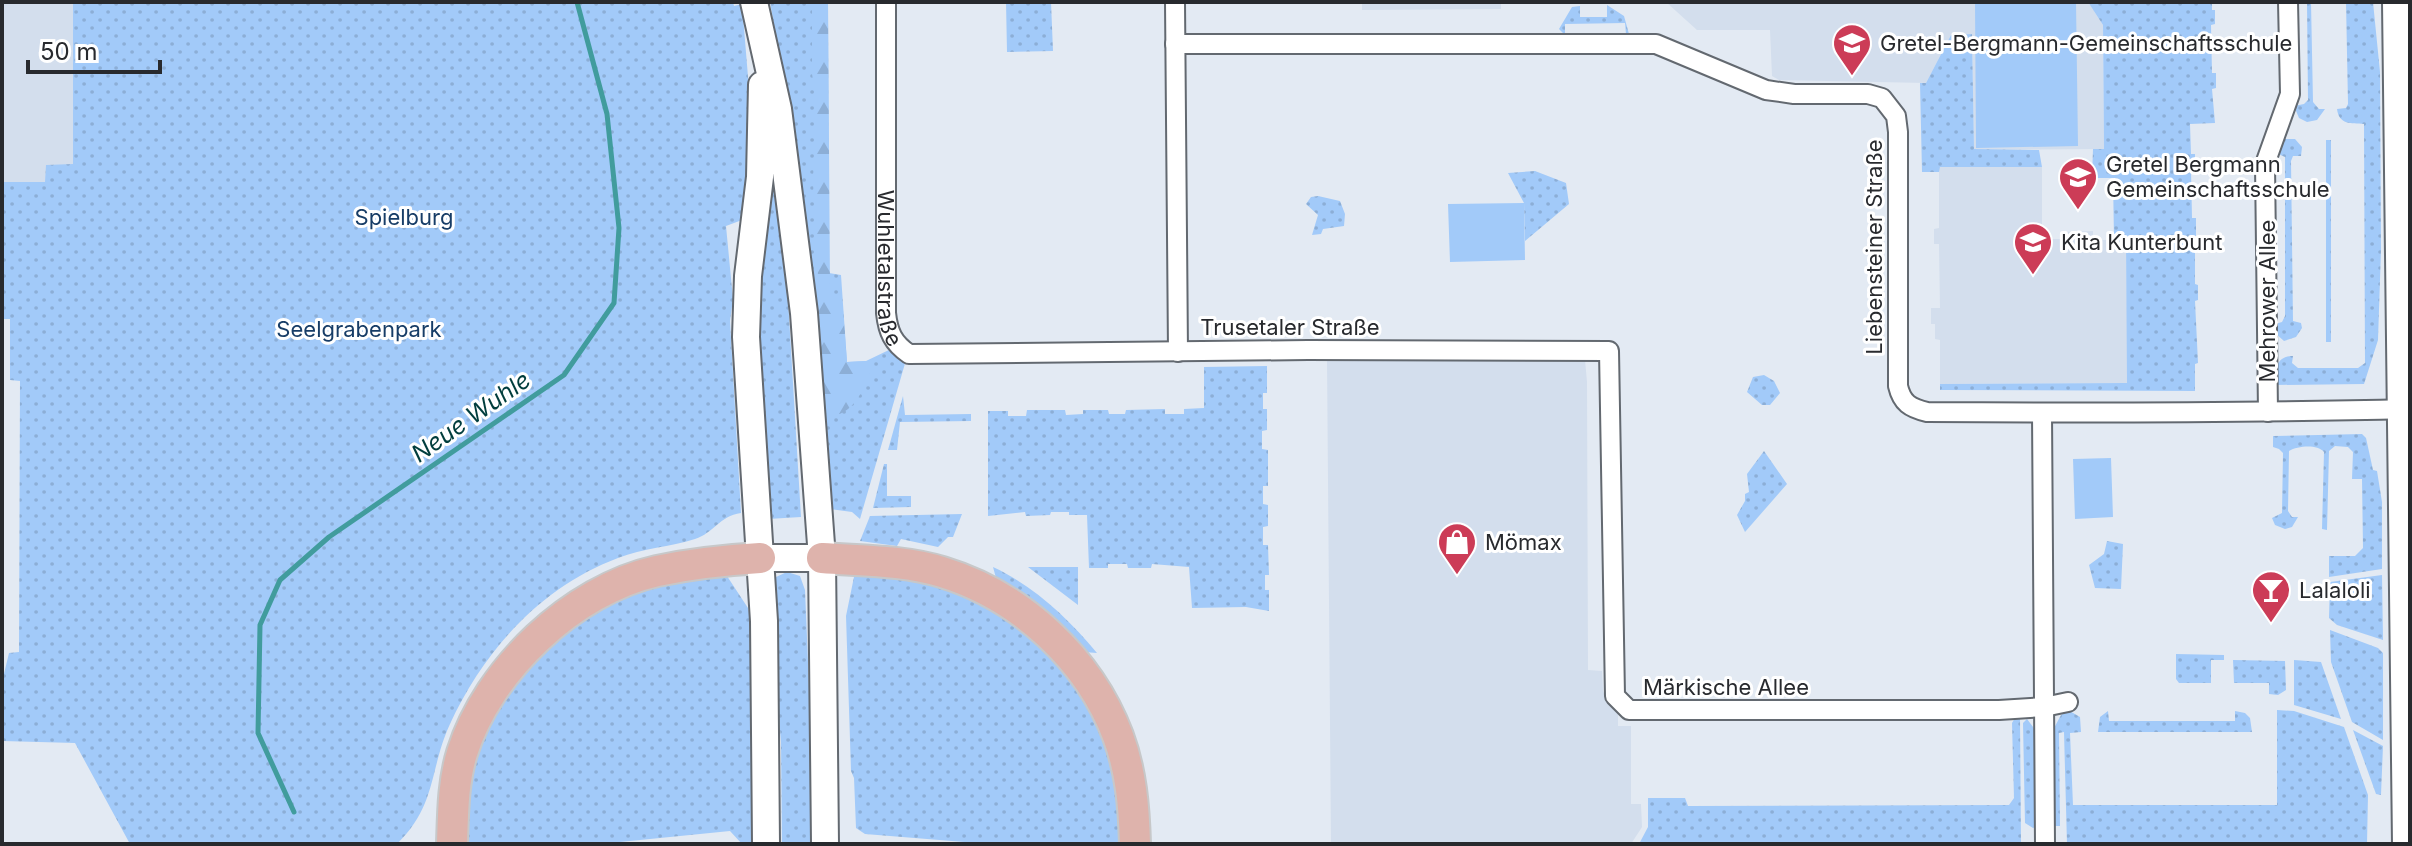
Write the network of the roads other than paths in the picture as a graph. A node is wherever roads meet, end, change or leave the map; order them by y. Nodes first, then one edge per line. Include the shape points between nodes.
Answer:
1 (754, 2) edge
2 (886, 2) edge
3 (1175, 2) edge
4 (2288, 2) edge
5 (2396, 2) edge
6 (1175, 44) junction
7 (763, 45) junction
8 (1609, 351) joint
9 (1178, 352) junction
10 (2405, 410) edge
11 (2268, 412) junction
12 (2042, 413) junction
13 (760, 558) junction
14 (822, 558) junction
15 (2068, 702) dead end
16 (2044, 707) junction
17 (452, 844) edge
18 (766, 844) edge
19 (825, 844) edge
20 (1135, 844) edge
21 (2045, 844) edge
22 (2406, 844) edge

1 - 7 main road
2 - 9 street, Wuhletalstraße via 886,313 893,339 909,354
3 - 6 street, Trusetaler Straße
4 - 11 street, Mehrower Allee via 2290,94 2265,164
5 - 10 main road
6 - 9 street, Trusetaler Straße
6 - 12 street, Liebensteiner Straße via 1656,44 1766,90 1882,98 1896,116 1898,132 1901,398 1927,412
7 - 13 main road via 760,177 746,337
7 - 14 main road via 778,109 804,313
8 - 9 street, Trusetaler Straße
8 - 16 street, Märkische Allee via 1615,696 1629,710
10 - 11 street, Liebensteiner Straße
10 - 22 main road
11 - 12 street, Liebensteiner Straße
12 - 16 street
13 - 14 main road
13 - 17 main road via 655,572 609,589 531,643 493,690 462,753
13 - 18 main road
14 - 19 main road
14 - 20 main road via 941,571 1020,610 1053,638 1090,682 1119,739 1133,800
15 - 16 street, Märkische Allee
16 - 21 street

